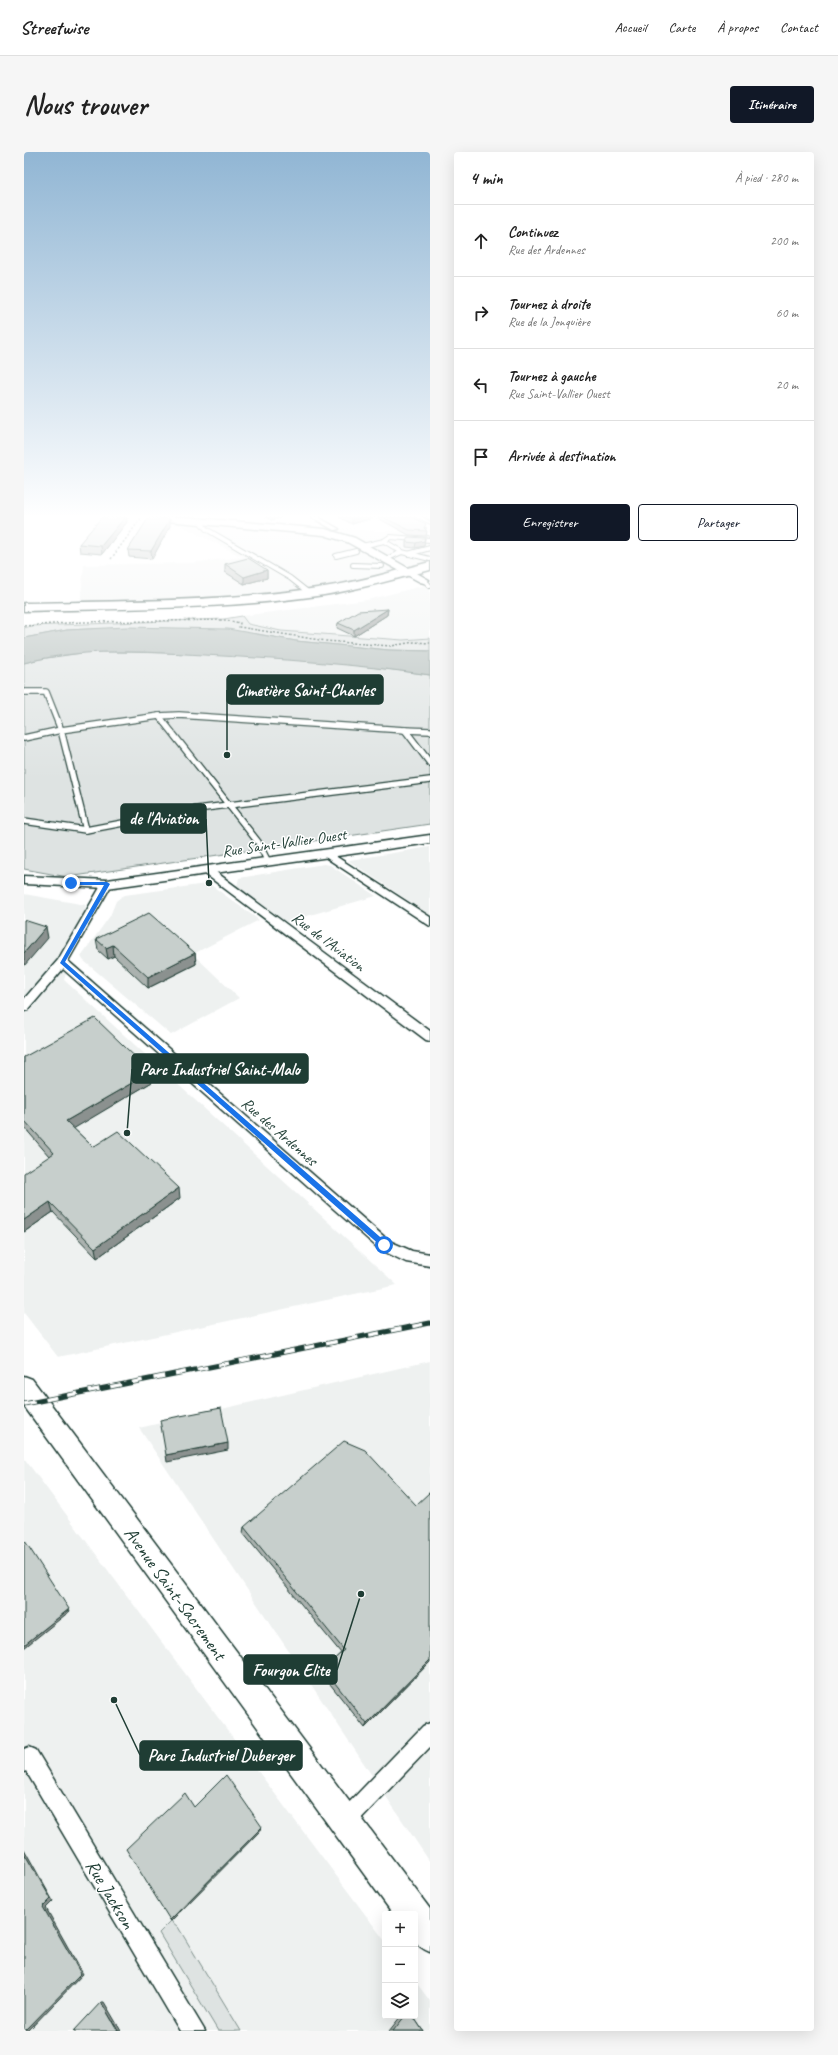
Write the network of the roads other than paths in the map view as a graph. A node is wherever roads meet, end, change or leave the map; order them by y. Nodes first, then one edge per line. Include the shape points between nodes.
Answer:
1 (133, 605) edge
2 (296, 605) edge
3 (24, 607) edge
4 (24, 617) edge
5 (24, 692) edge
6 (159, 716) junction
7 (61, 730) junction
8 (406, 730) junction
9 (430, 732) edge
10 (24, 738) edge
11 (430, 763) edge
12 (430, 780) edge
13 (227, 805) junction
14 (24, 821) edge
15 (86, 830) junction
16 (430, 839) edge
17 (326, 853) junction
18 (268, 862) junction
19 (208, 871) junction
20 (24, 880) edge
21 (107, 884) junction
22 (430, 922) edge
23 (62, 962) junction
24 (24, 1007) edge
25 (430, 1037) edge
26 (430, 1260) edge
27 (24, 1387) edge
28 (430, 1733) edge
29 (27, 1760) edge
30 (344, 1822) junction
31 (411, 1911) edge
32 (418, 1920) edge
33 (430, 1936) edge
34 (193, 2031) edge

1 - 3 main road
2 - 4 main road via 189,613
5 - 7 lane via 46,692
6 - 7 lane
6 - 8 lane via 179,715
6 - 13 lane
7 - 10 lane
7 - 15 lane
8 - 9 lane
8 - 11 lane
12 - 13 lane
13 - 15 lane
13 - 18 lane via 258,842
14 - 15 lane
16 - 17 street, Rue Saint-Vallier Ouest
17 - 18 street, Rue Saint-Vallier Ouest
17 - 22 street
18 - 19 street, Rue Saint-Vallier Ouest
19 - 21 street, Rue Saint-Vallier Ouest
19 - 25 street, Rue de l'Aviation
20 - 21 street, Rue Saint-Vallier Ouest
21 - 23 street
23 - 24 street
23 - 26 street, Rue des Ardennes via 384,1245 401,1254
27 - 30 main road, Avenue Saint-Sacrement
28 - 30 street
29 - 34 street, Rue Jackson
30 - 31 main road, Avenue Saint-Sacrement
32 - 33 main road, Avenue Saint-Sacrement

